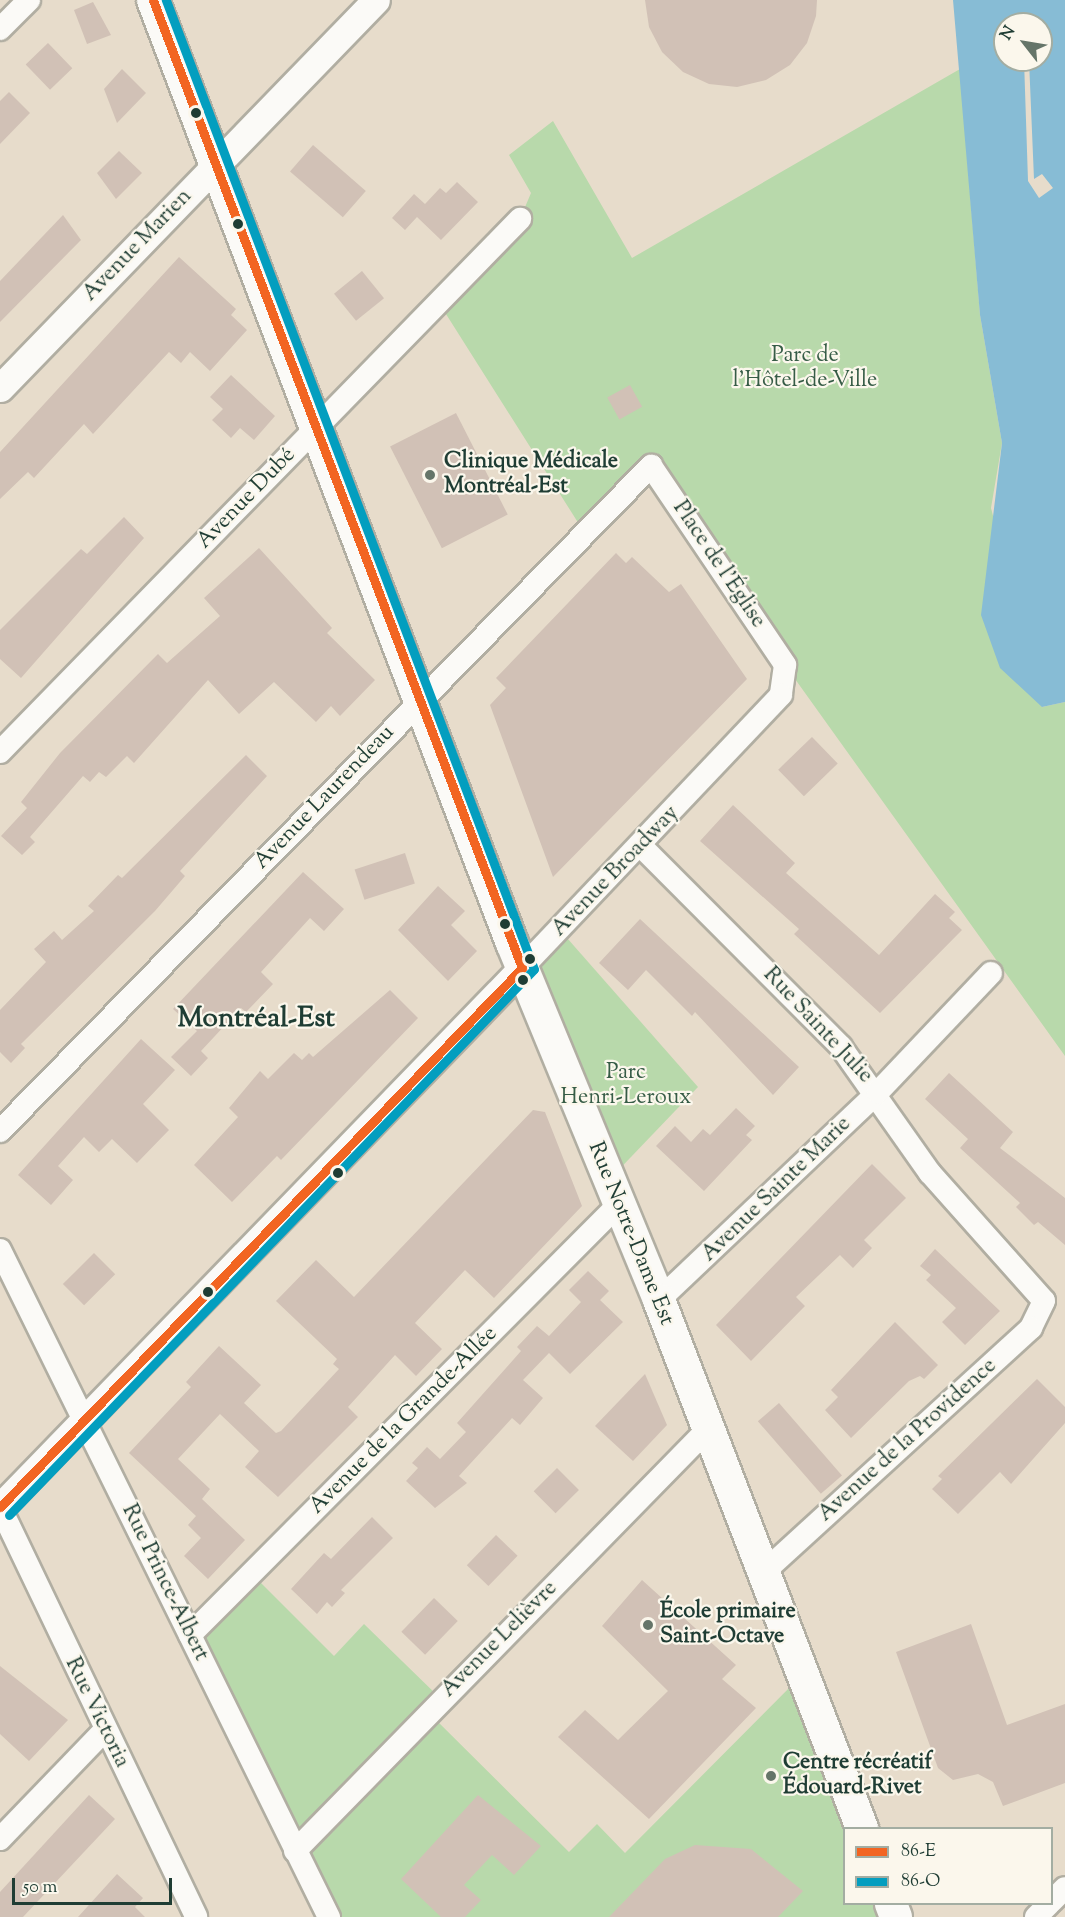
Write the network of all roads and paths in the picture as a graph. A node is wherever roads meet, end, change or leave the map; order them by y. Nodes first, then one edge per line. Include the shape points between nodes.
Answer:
1 (28, 0) edge
2 (153, 0) edge
3 (376, 0) edge
4 (0, 29) edge
5 (215, 166) junction
6 (520, 219) dead end
7 (0, 388) edge
8 (314, 430) junction
9 (651, 466) joint
10 (785, 665) joint
11 (420, 701) junction
12 (0, 752) edge
13 (642, 847) junction
14 (522, 968) junction
15 (991, 972) dead end
16 (878, 1092) junction
17 (0, 1131) edge
18 (617, 1206) junction
19 (0, 1250) edge
20 (659, 1300) junction
21 (1044, 1301) joint
22 (84, 1421) junction
23 (706, 1431) junction
24 (0, 1507) edge
25 (762, 1574) junction
26 (190, 1635) junction
27 (104, 1731) junction
28 (862, 1827) edge
29 (0, 1839) edge
30 (295, 1851) junction
31 (1065, 1888) edge
32 (1053, 1899) edge
33 (1047, 1905) edge
34 (196, 1917) edge
35 (328, 1917) edge
36 (1036, 1917) edge

1 - 4 street
2 - 5 main road, Rue Notre-Dame Est
3 - 5 street, Avenue Marien
5 - 7 street, Avenue Marien
5 - 8 main road, Rue Notre-Dame Est
6 - 8 street, Avenue Dubé
8 - 11 main road, Rue Notre-Dame Est
8 - 12 street, Avenue Dubé
9 - 10 street, Place de l'Église
9 - 11 street, Avenue Laurendeau
10 - 13 street, Avenue Broadway via 781,694
11 - 14 main road, Rue Notre-Dame Est
11 - 17 street, Avenue Laurendeau
13 - 14 street, Avenue Broadway
13 - 16 street, Rue Sainte Julie via 841,1047
14 - 18 main road, Rue Notre-Dame Est
14 - 22 street, Avenue Broadway
15 - 16 street, Avenue Sainte Marie
16 - 20 street, Avenue Sainte Marie
16 - 21 street, Rue Sainte Julie via 930,1173
18 - 20 main road, Rue Notre-Dame Est
18 - 26 street, Avenue de la Grande-Allée
19 - 22 street, Rue Prince-Albert
20 - 23 main road, Rue Notre-Dame Est
21 - 25 street, Avenue de la Providence via 1031,1328
22 - 24 street, Avenue Broadway
22 - 26 street, Rue Prince-Albert
23 - 25 main road, Rue Notre-Dame Est
23 - 30 street, Avenue Lelièvre
24 - 27 street, Rue Victoria
25 - 28 main road, Rue Notre-Dame Est
26 - 30 street, Rue Prince-Albert
27 - 29 street
27 - 34 street, Rue Victoria
30 - 35 street, Rue Prince-Albert
31 - 32 street
33 - 36 street

